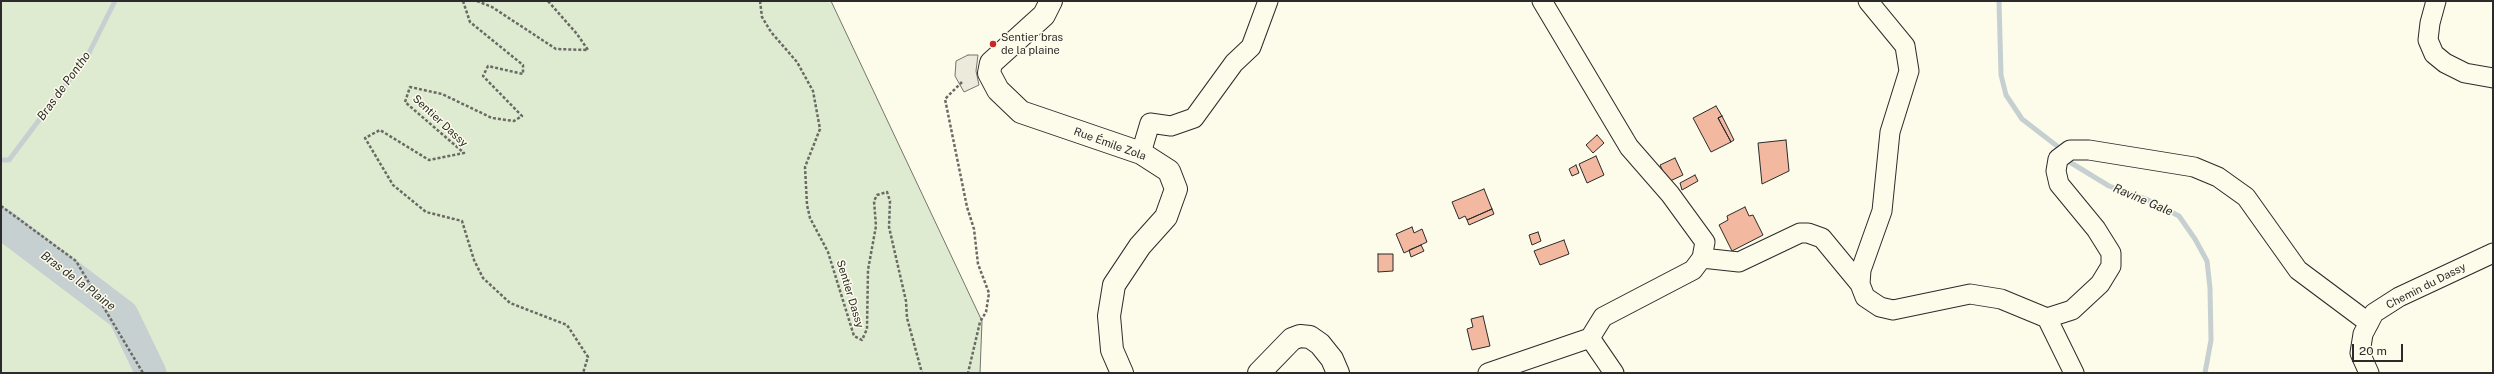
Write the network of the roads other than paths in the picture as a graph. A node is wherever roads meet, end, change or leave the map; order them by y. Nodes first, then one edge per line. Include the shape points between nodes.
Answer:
1 (1051, 1) edge
2 (1268, 1) edge
3 (1542, 1) edge
4 (1868, 1) edge
5 (2436, 1) edge
6 (2493, 78) edge
7 (1141, 153) junction
8 (2493, 253) edge
9 (1702, 258) junction
10 (1860, 284) junction
11 (2047, 318) junction
12 (2369, 323) junction
13 (1590, 338) junction
14 (1122, 373) edge
15 (1259, 373) edge
16 (1338, 373) edge
17 (1488, 373) edge
18 (1614, 373) edge
19 (2074, 373) edge
20 (2369, 373) edge

1 - 7 main road, Rue Émile Zola via 1044,15 991,63 989,73 998,90 1021,112
2 - 7 street via 1251,46 1230,69 1194,118 1170,126 1150,123
3 - 9 street via 1629,147 1670,194 1705,242
4 - 10 street via 1905,46 1909,71 1890,132 1882,211 1861,270
5 - 6 street via 2428,40 2434,54 2464,73
7 - 14 main road, Rue Émile Zola via 1169,171 1176,189 1166,218 1140,246 1114,285 1109,316 1112,350
8 - 12 street, Chemin du Dassy via 2399,297 2374,313
9 - 10 street via 1739,262 1800,233 1808,233 1822,238
9 - 13 street via 1693,270 1603,317
10 - 11 street via 1865,297 1880,307 1893,310 1970,294 2001,299
11 - 12 street via 2072,310 2100,284 2112,266 2111,253 2096,229 2059,184 2056,171 2058,159 2070,150 2089,150 2194,167 2218,177 2246,197 2298,270
11 - 19 street
12 - 20 street, Chemin du Dassy via 2363,334 2360,353
13 - 17 street
13 - 18 street
15 - 16 main road via 1292,339 1300,336 1310,337 1320,344 1332,359

